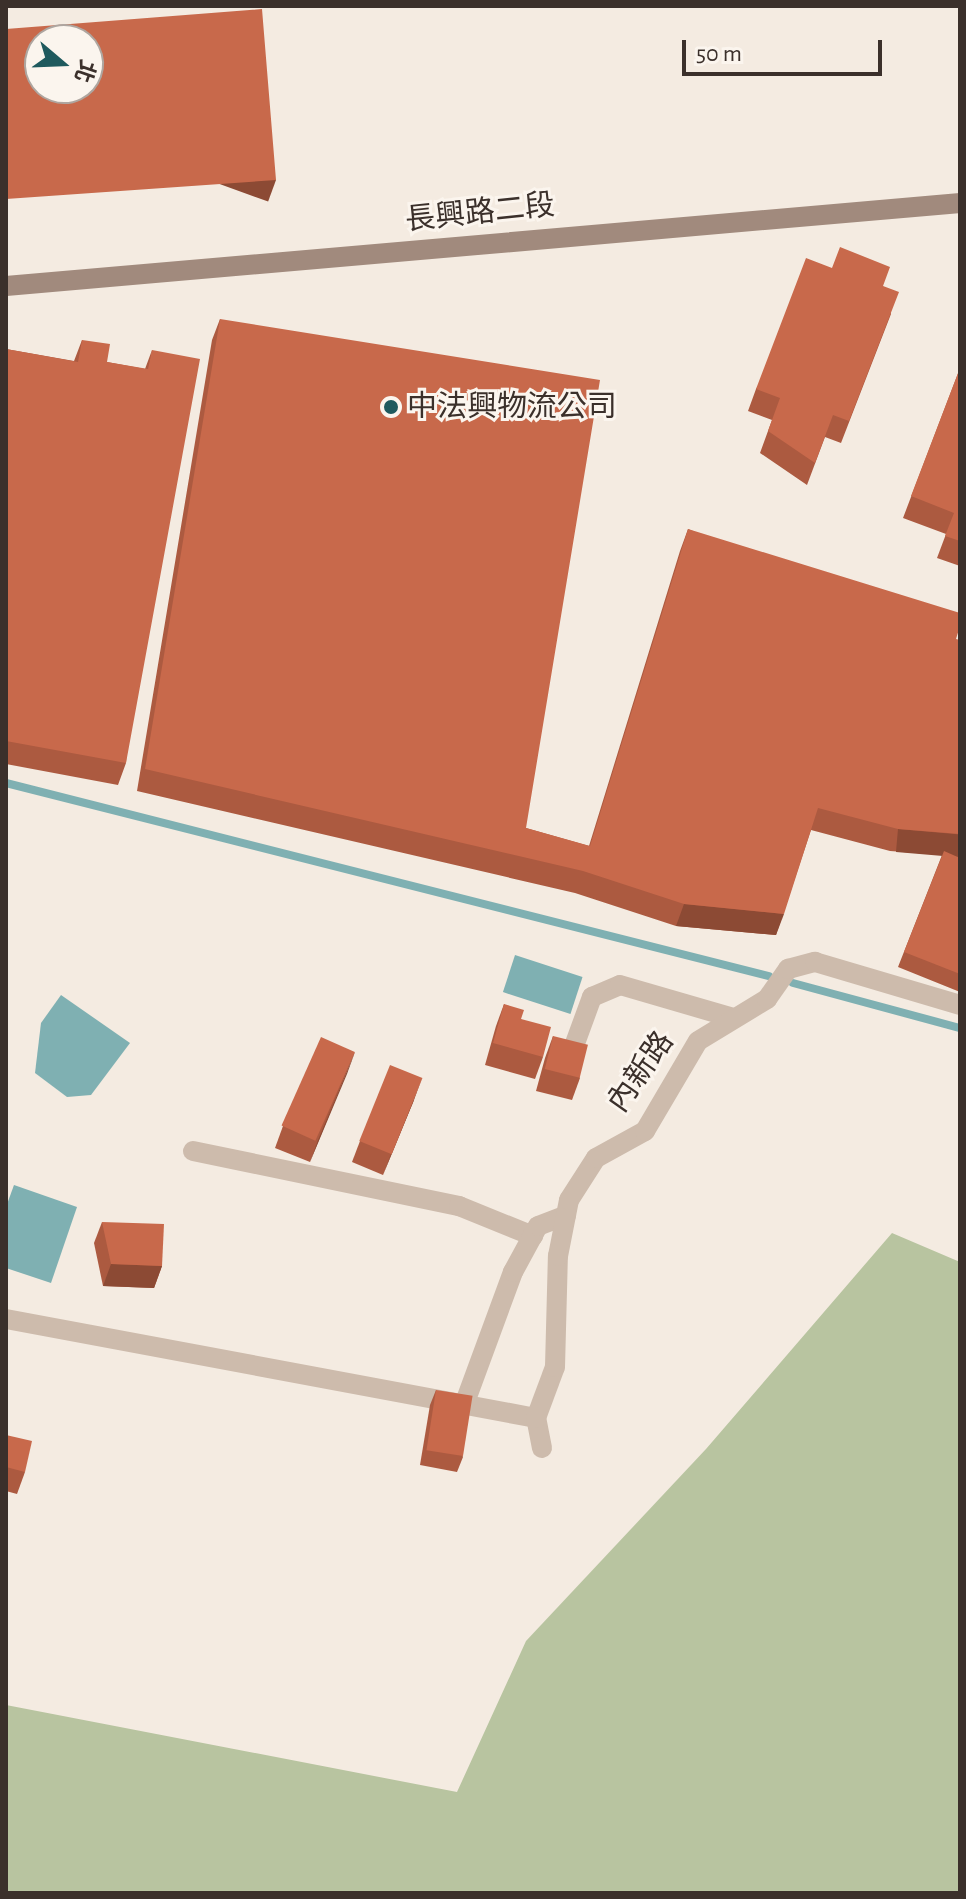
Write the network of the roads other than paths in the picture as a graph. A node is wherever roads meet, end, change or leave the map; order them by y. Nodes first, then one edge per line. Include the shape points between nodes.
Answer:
1 (960, 203) edge
2 (6, 286) edge
3 (960, 1005) edge
4 (730, 1017) junction
5 (570, 1057) edge
6 (193, 1151) dead end
7 (566, 1215) junction
8 (533, 1236) junction
9 (6, 1319) edge
10 (464, 1405) junction
11 (536, 1418) junction
12 (542, 1448) dead end

1 - 2 street, 長興路二段
3 - 4 street, 內新路 via 815,962 788,969 767,999
4 - 5 street via 620,985 592,997
4 - 7 street, 內新路 via 698,1041 645,1131 596,1158
6 - 8 street via 459,1206
7 - 8 street
7 - 11 street, 內新路 via 555,1367
8 - 10 street
9 - 10 street
10 - 11 street
11 - 12 street

